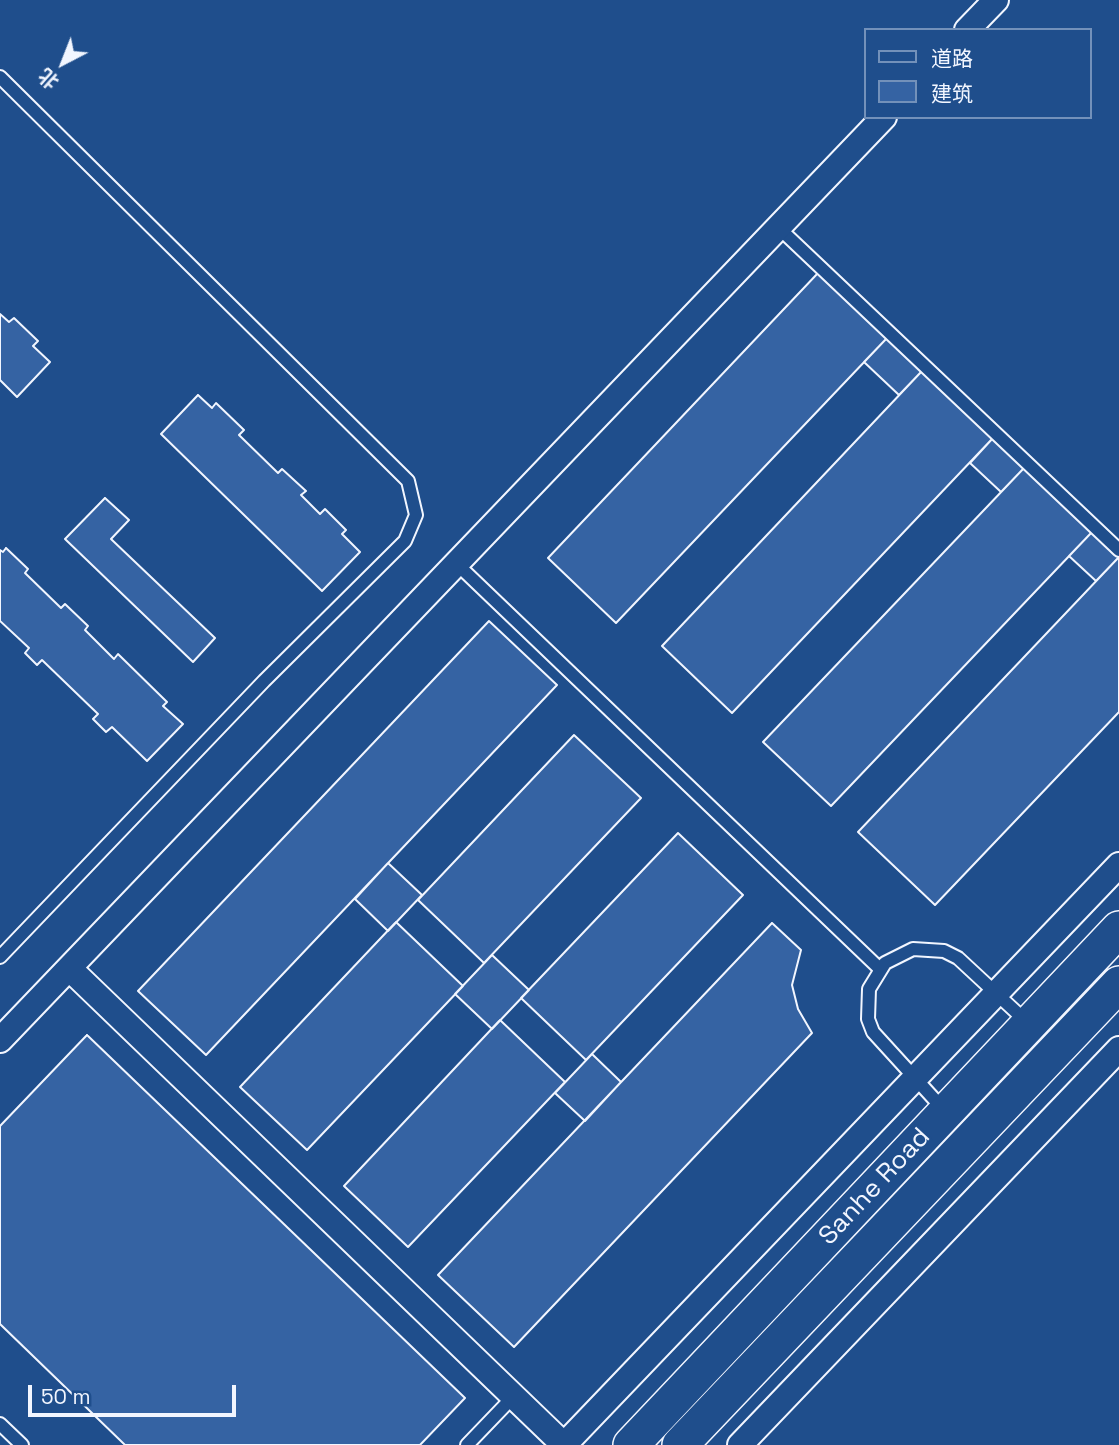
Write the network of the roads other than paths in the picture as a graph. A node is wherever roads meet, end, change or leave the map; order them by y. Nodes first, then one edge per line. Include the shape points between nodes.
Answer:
1 (996, 0) edge
2 (969, 28) edge
3 (0, 77) edge
4 (882, 119) edge
5 (779, 228) junction
6 (1119, 550) edge
7 (458, 565) junction
8 (1119, 865) edge
9 (1119, 929) edge
10 (0, 957) edge
11 (70, 969) junction
12 (880, 970) junction
13 (1119, 984) edge
14 (995, 995) junction
15 (1028, 1023) junction
16 (0, 1040) edge
17 (1119, 1049) edge
18 (915, 1079) junction
19 (946, 1112) junction
20 (514, 1396) junction
21 (0, 1424) edge
22 (22, 1445) edge
23 (467, 1445) edge
24 (564, 1445) edge
25 (631, 1445) edge
26 (680, 1445) edge
27 (740, 1445) edge

1 - 2 street
3 - 10 lane via 408,481 416,515 405,541
4 - 5 street
5 - 6 lane
5 - 7 street
7 - 11 street
7 - 12 lane
8 - 14 street
9 - 15 main road, Sanhe Road
11 - 16 street
11 - 20 street
12 - 14 lane via 898,954 913,949 944,951 958,958
12 - 18 lane via 869,989 868,1018 881,1045
13 - 26 main road, Sanhe Road
14 - 15 lane
14 - 18 street
15 - 19 main road, Sanhe Road
17 - 27 street
18 - 19 lane
18 - 24 street
19 - 25 main road, Sanhe Road
20 - 23 lane
20 - 24 street
21 - 22 lane

